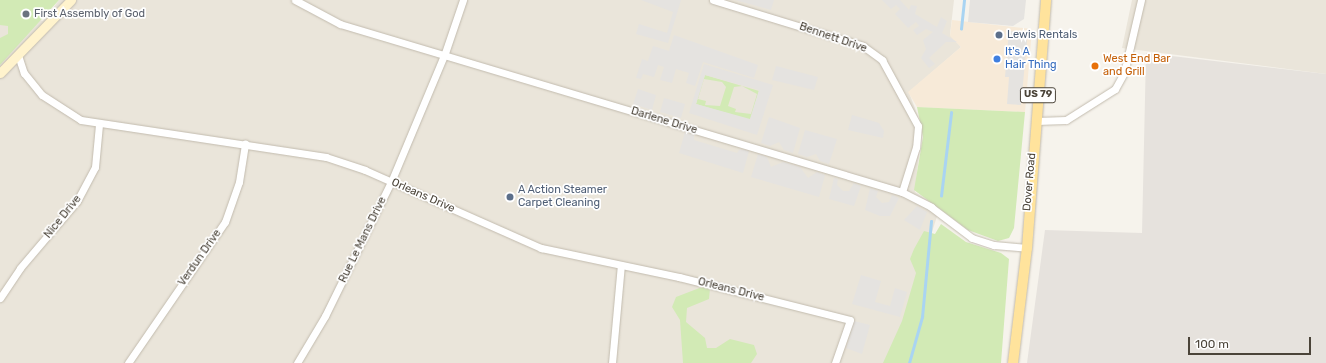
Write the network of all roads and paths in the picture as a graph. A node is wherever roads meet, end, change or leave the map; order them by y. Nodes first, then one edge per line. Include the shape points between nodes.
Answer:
1 (71, 0) edge
2 (295, 0) edge
3 (463, 0) edge
4 (713, 0) edge
5 (1046, 0) edge
6 (1141, 0) edge
7 (445, 53) junction
8 (18, 55) junction
9 (0, 73) edge
10 (1036, 121) junction
11 (99, 124) junction
12 (244, 143) junction
13 (391, 182) junction
14 (902, 192) junction
15 (1027, 248) junction
16 (621, 265) junction
17 (0, 298) edge
18 (128, 363) edge
19 (297, 363) edge
20 (612, 363) edge
21 (835, 363) edge
22 (1013, 363) edge

1 - 8 main road
2 - 7 street, Darlene Drive via 340,24
3 - 7 street, Rue Le Mans Drive
4 - 14 street, Bennett Drive via 863,46 882,60 918,126 916,147
5 - 10 main road, Dover Road / US 79
6 - 10 street via 1124,73 1115,89 1066,120
7 - 13 street, Rue Le Mans Drive
7 - 14 street, Darlene Drive
8 - 9 main road
8 - 11 street, Orleans Drive via 24,73 42,95 62,111
10 - 15 main road, Dover Road / US 79
11 - 12 street, Orleans Drive
11 - 17 street, Nice Drive via 95,167 78,201 20,268
12 - 13 street, Orleans Drive via 326,157
12 - 18 street, Verdun Drive via 239,182 225,222
13 - 16 street, Orleans Drive via 541,248
13 - 19 street, Rue Le Mans Drive via 325,316
14 - 15 street, Darlene Drive via 931,207 972,238 994,246
15 - 22 main road, Dover Road / US 79
16 - 20 street
16 - 21 street, Orleans Drive via 850,320

